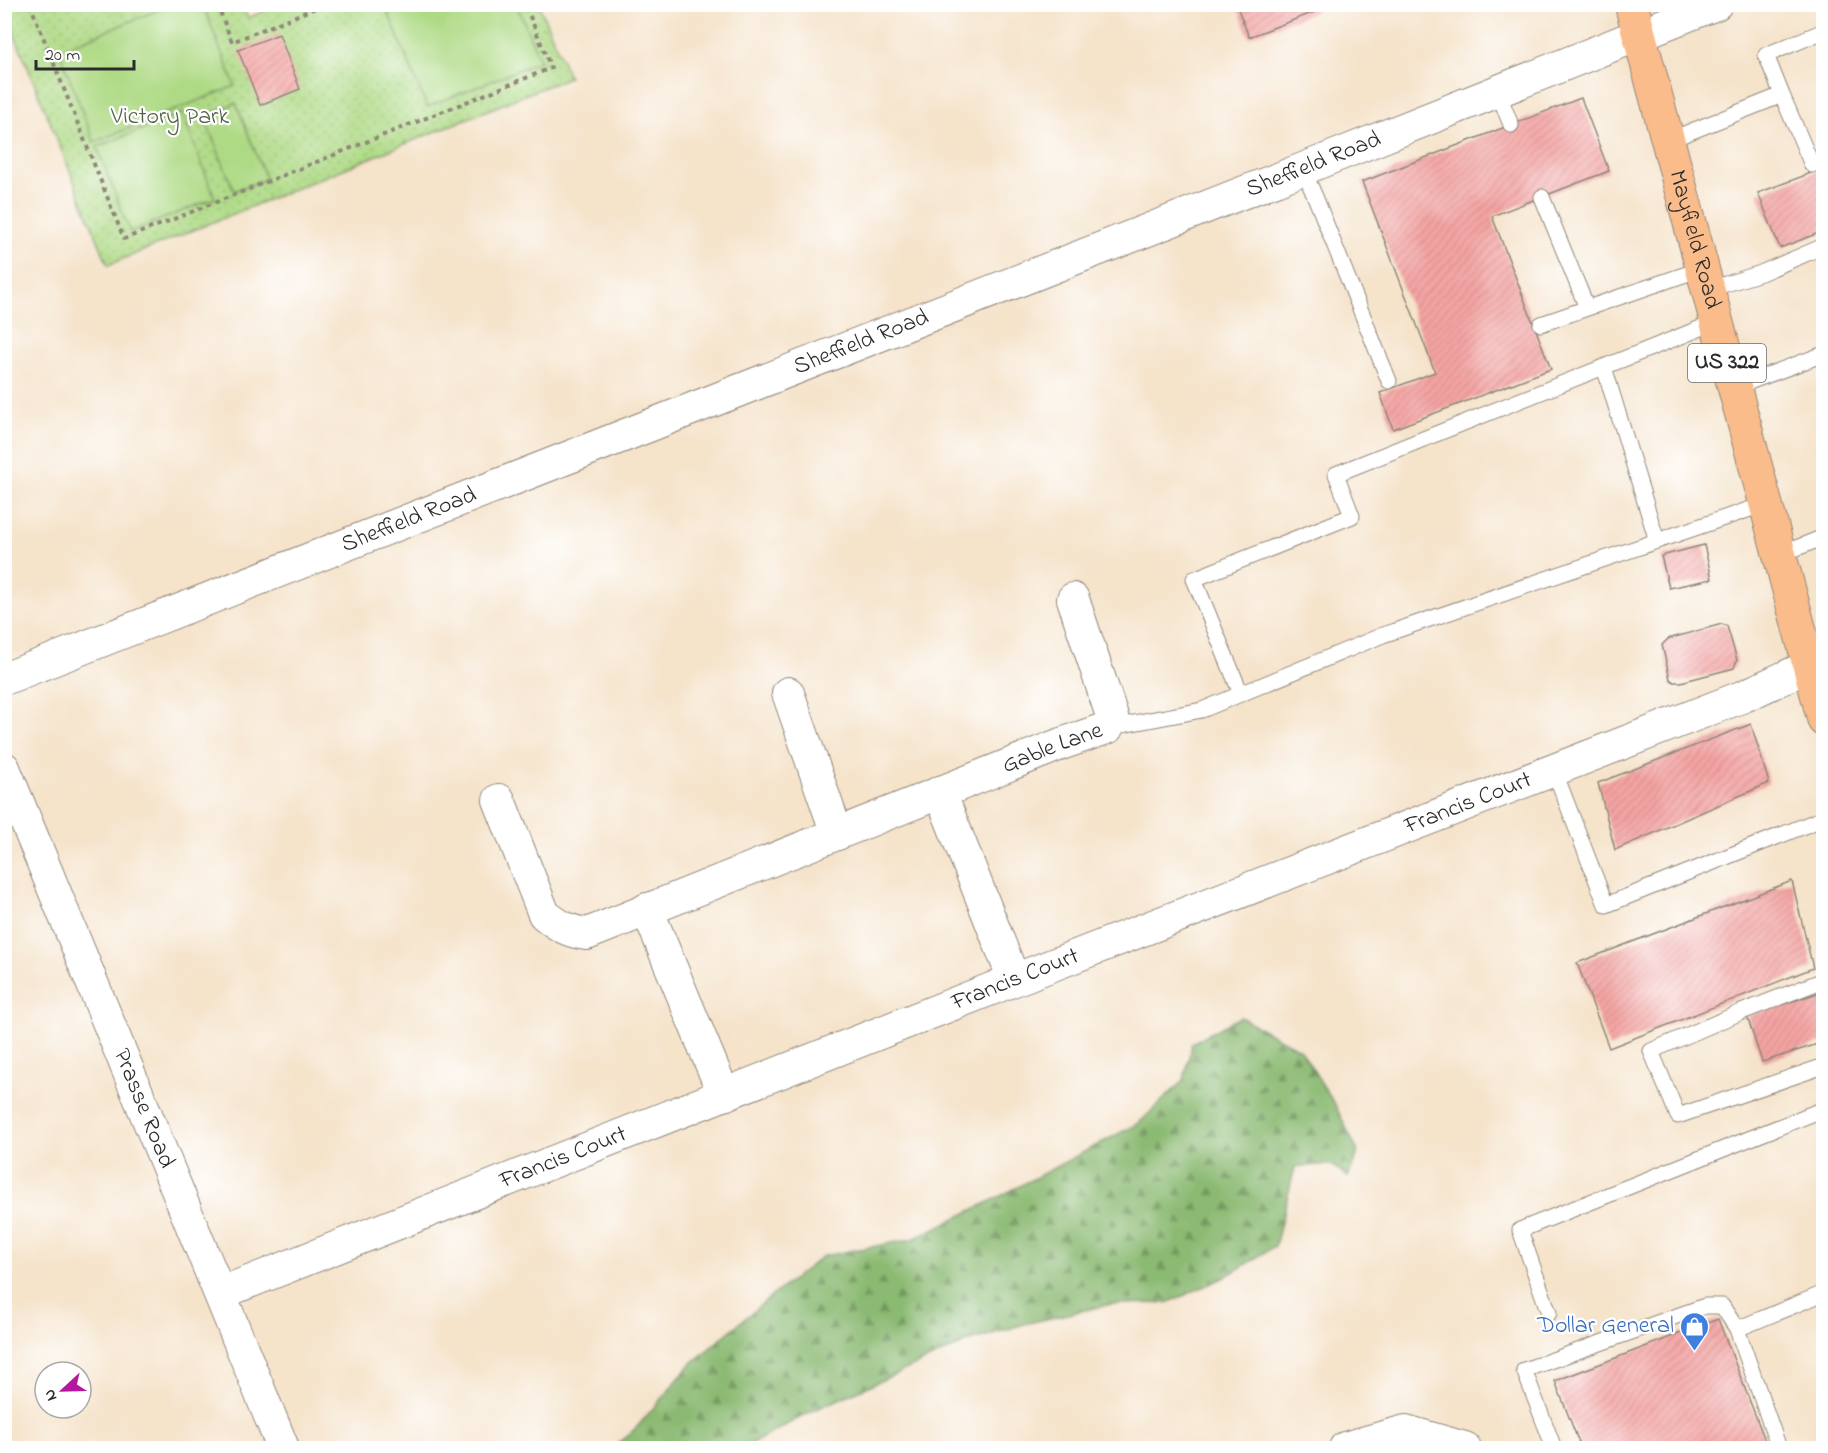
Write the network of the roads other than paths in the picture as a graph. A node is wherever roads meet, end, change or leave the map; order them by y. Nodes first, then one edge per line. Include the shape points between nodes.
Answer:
1 (1631, 4) edge
2 (1716, 4) edge
3 (1824, 31) edge
4 (1639, 36) junction
5 (1498, 92) junction
6 (1782, 95) junction
7 (1511, 125) dead end
8 (1667, 141) junction
9 (1812, 165) dead end
10 (1303, 169) junction
11 (1542, 196) dead end
12 (1824, 246) edge
13 (1704, 280) junction
14 (1587, 308) junction
15 (1716, 322) junction
16 (1540, 324) dead end
17 (1824, 354) edge
18 (1604, 367) junction
19 (1389, 381) dead end
20 (1733, 388) junction
21 (1765, 504) junction
22 (1824, 537) edge
23 (1657, 541) junction
24 (1779, 555) junction
25 (1073, 599) dead end
26 (1816, 661) edge
27 (4, 679) edge
28 (788, 693) dead end
29 (1241, 694) junction
30 (1824, 720) edge
31 (1107, 728) junction
32 (4, 768) edge
33 (1554, 770) junction
34 (940, 792) junction
35 (499, 800) dead end
36 (1824, 818) edge
37 (837, 834) junction
38 (647, 909) junction
39 (1014, 980) junction
40 (1824, 980) edge
41 (1824, 1066) edge
42 (724, 1095) junction
43 (1824, 1109) edge
44 (221, 1293) junction
45 (1824, 1293) edge
46 (1549, 1313) dead end
47 (1737, 1329) junction
48 (283, 1449) edge
49 (1345, 1449) edge
50 (1465, 1449) edge
51 (1554, 1449) edge
52 (1779, 1449) edge

1 - 4 main road, Mayfield Road / US 322
2 - 4 street, Sheffield Road
3 - 6 lane via 1766,55
4 - 5 street, Sheffield Road
4 - 8 main road, Mayfield Road / US 322
5 - 7 lane
5 - 10 street, Sheffield Road
6 - 8 lane
6 - 9 lane
8 - 13 main road, Mayfield Road / US 322
10 - 19 lane
10 - 27 street, Sheffield Road
11 - 14 lane
12 - 13 lane via 1761,273
13 - 14 lane
13 - 15 main road, Mayfield Road / US 322
14 - 16 lane
15 - 18 lane
15 - 20 main road, Mayfield Road / US 322
17 - 20 lane
18 - 23 lane
18 - 29 lane via 1336,474 1352,516 1194,579
20 - 21 main road, Mayfield Road / US 322
21 - 23 lane
21 - 24 main road, Mayfield Road / US 322
22 - 24 lane
23 - 29 lane via 1383,635
24 - 26 main road, Mayfield Road / US 322
25 - 31 street, Gable Lane via 1112,716
26 - 30 main road, Mayfield Road / US 322
26 - 33 street, Francis Court via 1744,696
28 - 37 street
29 - 31 lane via 1202,710
31 - 34 street, Gable Lane
32 - 44 street, Prasse Road
33 - 36 lane via 1605,905
33 - 39 street, Francis Court
34 - 37 street, Gable Lane
34 - 39 street
35 - 38 street, Gable Lane via 544,914 557,925 587,934
37 - 38 street, Gable Lane
38 - 42 street
39 - 42 street, Francis Court
40 - 41 lane via 1651,1051 1678,1116
42 - 44 street, Francis Court
43 - 46 lane via 1520,1230
44 - 48 street, Prasse Road
45 - 47 lane
47 - 51 lane via 1722,1306 1706,1306 1524,1370
47 - 52 lane
49 - 50 street via 1406,1431

